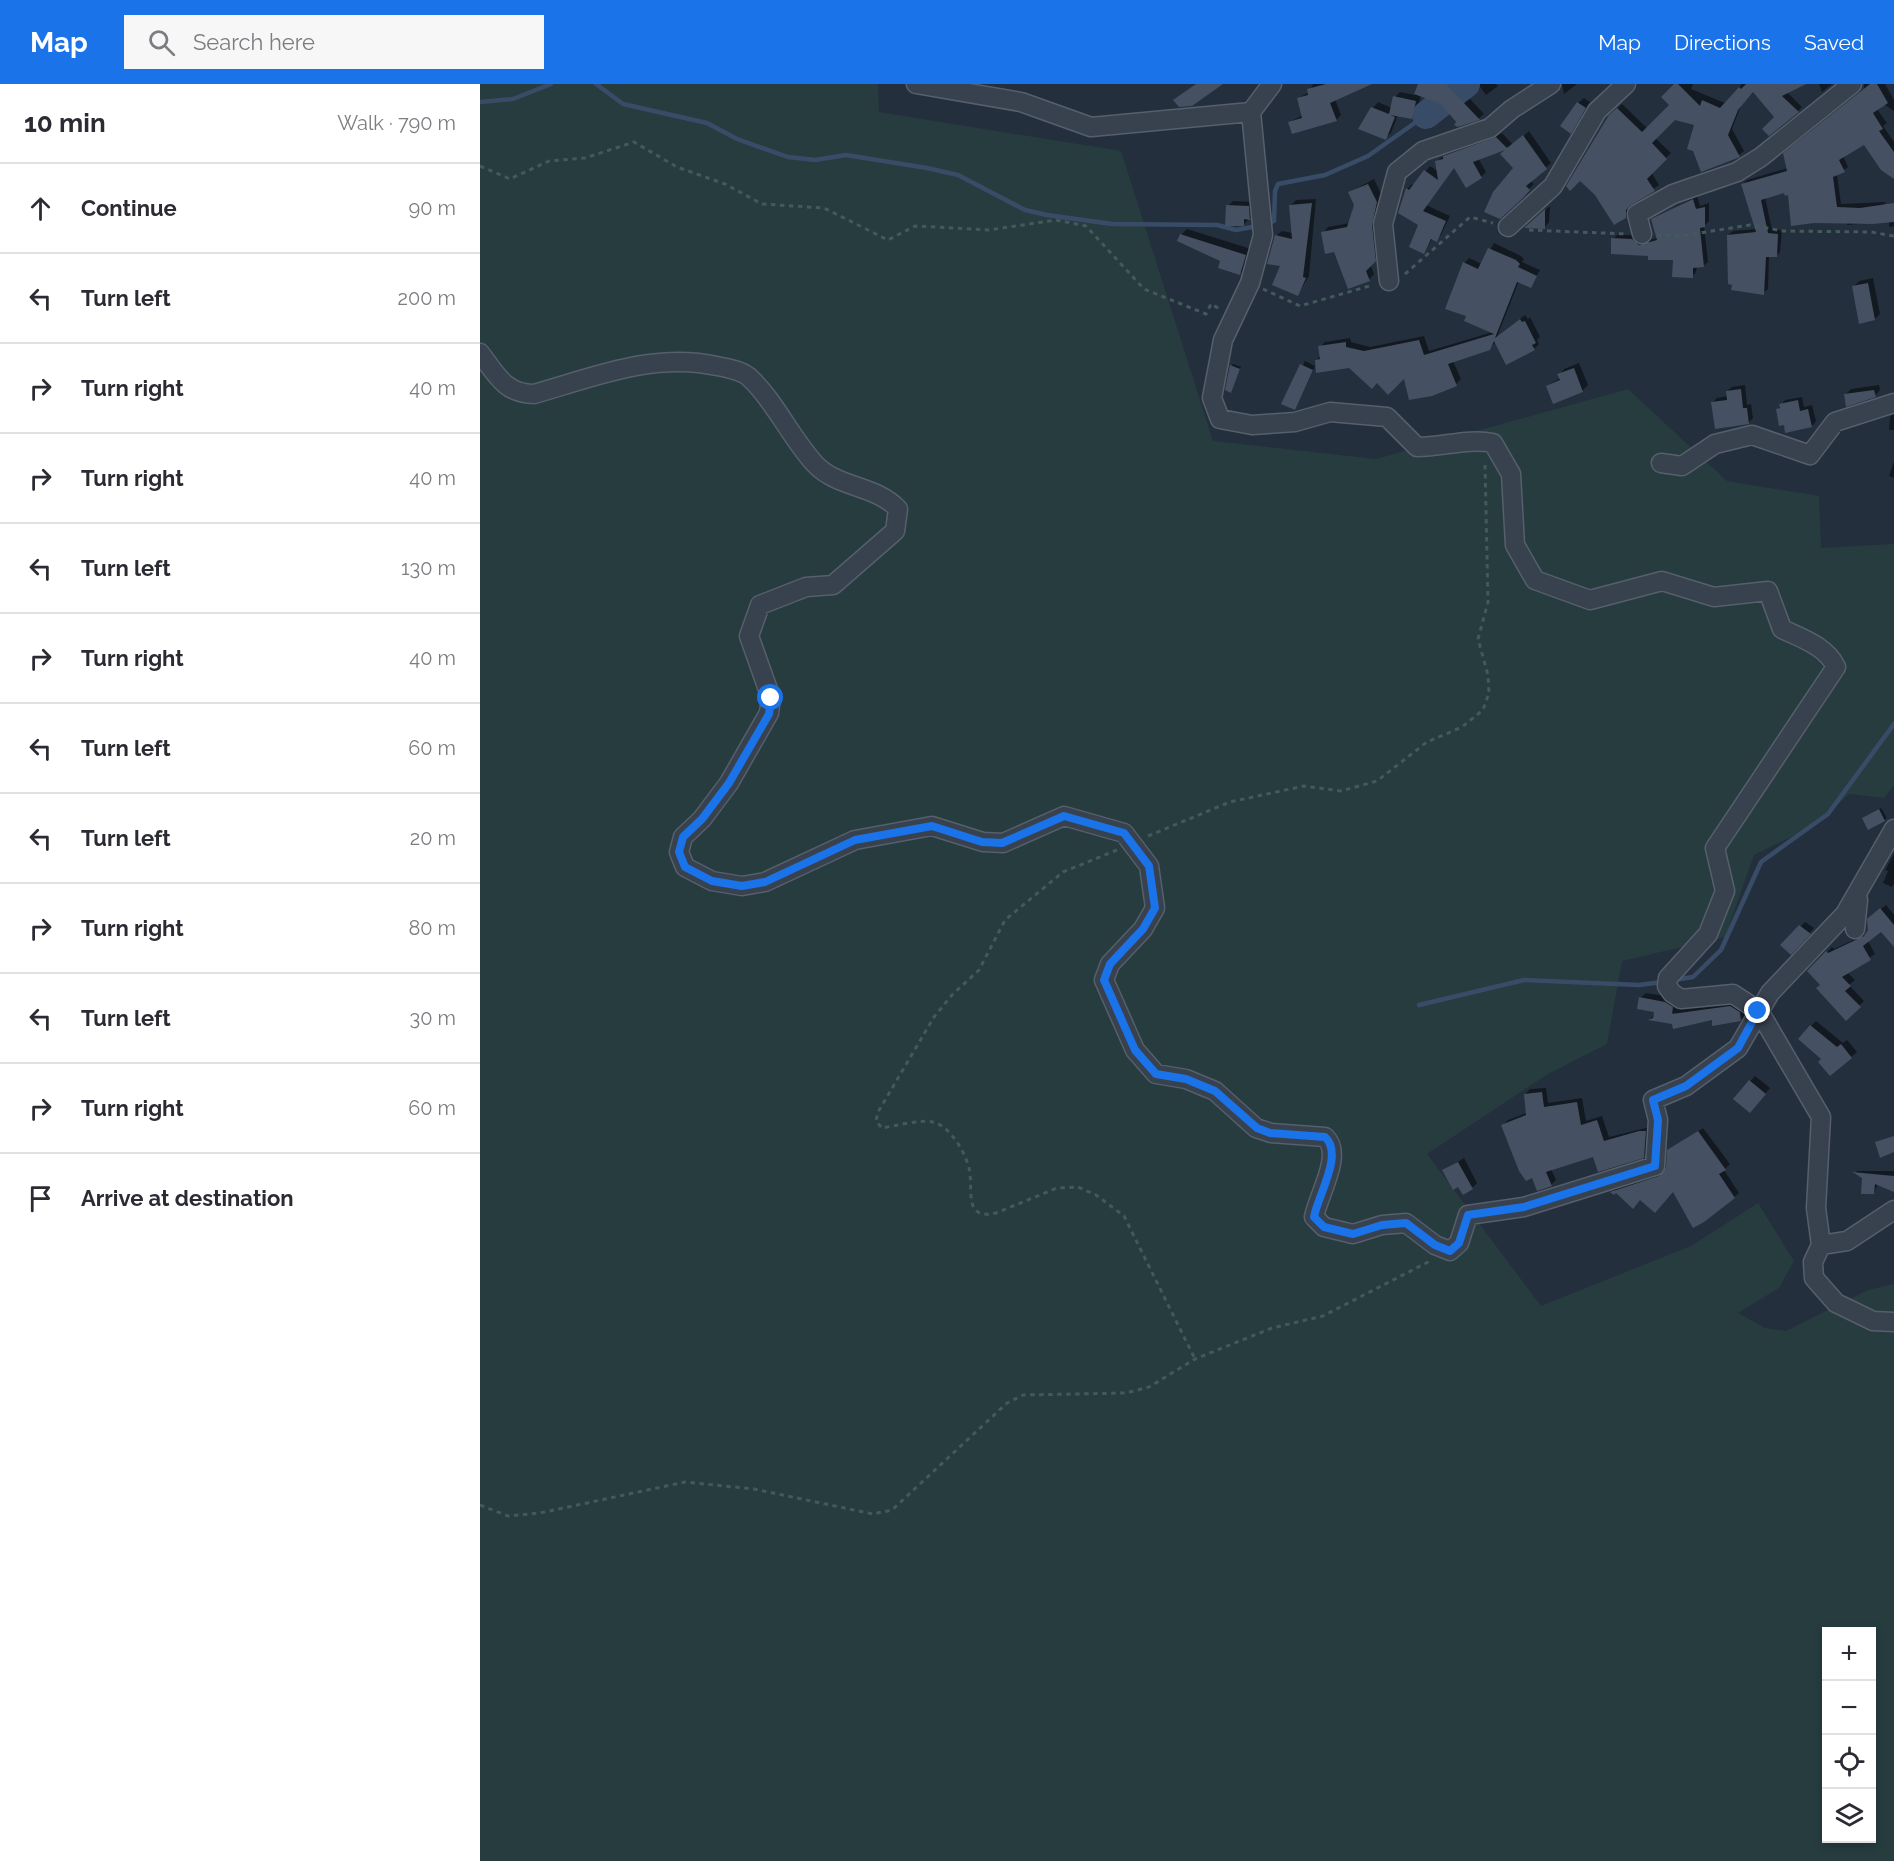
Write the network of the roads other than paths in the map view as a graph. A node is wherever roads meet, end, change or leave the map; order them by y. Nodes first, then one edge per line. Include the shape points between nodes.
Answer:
1 (916, 84) edge
2 (1272, 84) edge
3 (1551, 84) edge
4 (1626, 84) edge
5 (1852, 84) edge
6 (1251, 111) junction
7 (1508, 227) dead end
8 (1642, 234) road end
9 (1389, 281) road end
10 (480, 352) edge
11 (1894, 403) edge
12 (1661, 463) dead end
13 (1894, 829) edge
14 (1858, 892) junction
15 (1855, 929) dead end
16 (1758, 1011) junction
17 (1894, 1210) edge
18 (1821, 1245) junction
19 (1894, 1322) edge

1 - 6 street via 1021,102 1091,127
2 - 6 street
3 - 9 street via 1490,128 1423,151 1397,172 1383,224
4 - 7 street via 1597,111 1553,186
5 - 8 street via 1737,172 1673,194 1637,214
6 - 16 street via 1263,235 1250,283 1223,340 1212,398 1220,419 1252,425 1295,422 1330,412 1387,417 1417,447 1441,447 1475,439 1493,443 1511,474 1515,545 1535,580 1590,600 1662,581 1714,597 1768,591 1782,629 1831,657 1836,666 1715,848 1725,891 1708,934 1668,978 1667,986 1681,999 1733,994
10 - 16 street via 504,385 524,394 639,364 693,361 729,369 750,377 816,465 836,478 888,498 898,509 895,531 833,585 806,586 760,605 748,636 771,698 769,714 729,783 683,837 679,852 685,867 712,881 742,886 765,882 855,840 932,826 982,842 1002,843 1064,816 1124,833 1149,866 1155,908 1143,929 1110,964 1104,980 1135,1050 1156,1074 1186,1079 1215,1091 1257,1128 1270,1133 1325,1137 1330,1141 1333,1149 1329,1172 1314,1217 1324,1227 1353,1234 1406,1223 1450,1251 1459,1243 1468,1215 1524,1207 1655,1166 1658,1120 1653,1100 1686,1086 1738,1048
11 - 12 street via 1835,422 1810,455 1752,435 1715,444 1682,466
13 - 14 street
14 - 15 street
14 - 16 street via 1845,914 1770,993
16 - 18 street via 1821,1117 1816,1208
17 - 18 street via 1847,1241
18 - 19 street via 1813,1262 1814,1278 1820,1287 1836,1302 1873,1321

